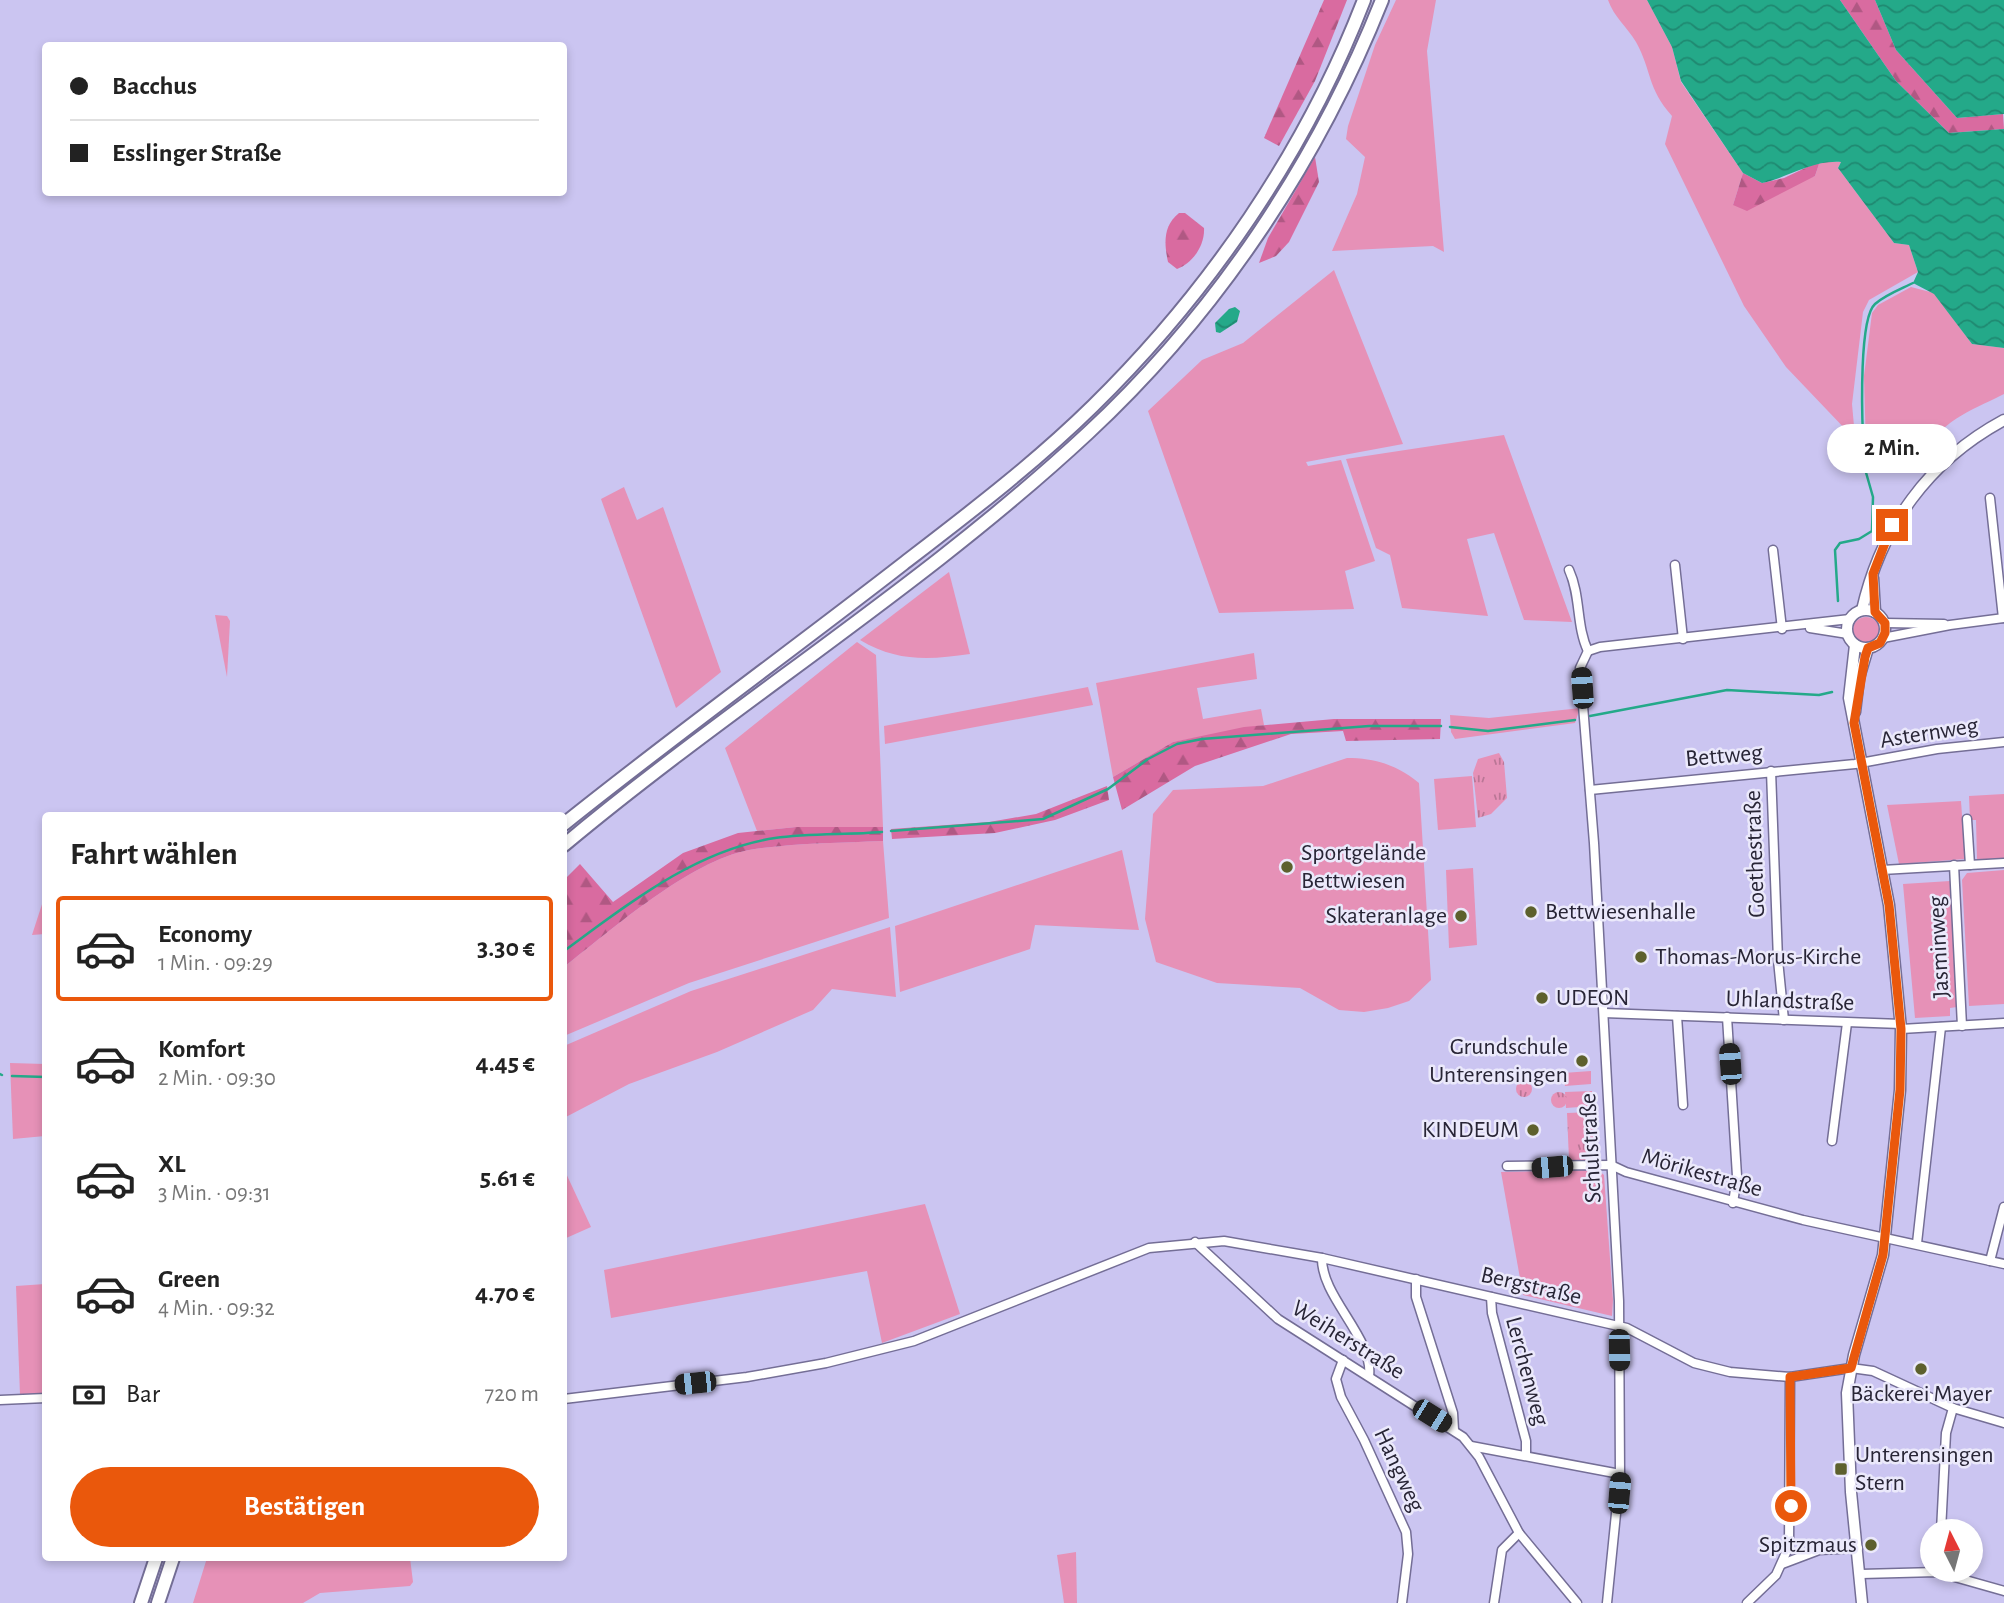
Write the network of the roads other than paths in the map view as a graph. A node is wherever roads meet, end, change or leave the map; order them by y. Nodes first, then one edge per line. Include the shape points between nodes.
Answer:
1 (1364, 0) edge
2 (1382, 0) edge
3 (2004, 420) edge
4 (1990, 499) dead end
5 (1999, 541) edge
6 (1773, 550) dead end
7 (1675, 565) dead end
8 (1569, 570) dead end
9 (1873, 574) junction
10 (1862, 610) junction
11 (1875, 612) junction
12 (2003, 618) edge
13 (1850, 619) junction
14 (1885, 623) junction
15 (1950, 625) junction
16 (1803, 627) junction
17 (1782, 629) junction
18 (1848, 634) junction
19 (1883, 638) junction
20 (1683, 639) junction
21 (1855, 645) junction
22 (1868, 648) junction
23 (1588, 651) junction
24 (1854, 723) junction
25 (2004, 741) edge
26 (1861, 763) junction
27 (1771, 771) junction
28 (1590, 790) junction
29 (1967, 819) dead end
30 (567, 822) edge
31 (567, 843) edge
32 (2004, 863) edge
33 (1970, 864) junction
34 (1954, 866) junction
35 (1882, 870) junction
36 (1604, 1013) junction
37 (1678, 1016) junction
38 (1727, 1017) junction
39 (1784, 1020) junction
40 (1847, 1023) junction
41 (2004, 1023) edge
42 (1962, 1026) junction
43 (1901, 1027) junction
44 (1941, 1027) junction
45 (1683, 1105) dead end
46 (1832, 1141) dead end
47 (1611, 1165) junction
48 (1507, 1166) dead end
49 (1733, 1203) junction
50 (2004, 1207) edge
51 (1886, 1237) junction
52 (1195, 1242) junction
53 (1917, 1243) junction
54 (1322, 1258) junction
55 (1990, 1261) junction
56 (2004, 1264) edge
57 (1416, 1279) junction
58 (1491, 1297) junction
59 (1619, 1326) junction
60 (1343, 1360) junction
61 (1851, 1368) junction
62 (1369, 1376) junction
63 (1790, 1377) junction
64 (42, 1398) edge
65 (567, 1399) edge
66 (0, 1400) edge
67 (1953, 1408) junction
68 (2004, 1423) edge
69 (1454, 1430) junction
70 (1471, 1446) junction
71 (1526, 1455) junction
72 (1620, 1474) junction
73 (1942, 1519) edge
74 (1519, 1533) junction
75 (1858, 1548) junction
76 (155, 1561) edge
77 (172, 1561) edge
78 (1782, 1564) junction
79 (1920, 1572) edge
80 (1861, 1574) junction
81 (1974, 1582) edge
82 (2004, 1591) edge
83 (141, 1603) edge
84 (158, 1603) edge
85 (1402, 1603) edge
86 (1494, 1603) edge
87 (1577, 1603) edge
88 (1607, 1603) edge
89 (1747, 1603) edge
90 (1862, 1603) edge

1 - 30 highway via 1301,133 1213,269 1090,409 1010,480
2 - 31 highway via 1326,121 1240,260 1125,396 1027,487
3 - 9 street via 1959,448 1922,484 1892,525
4 - 5 street
5 - 12 street
6 - 17 street
7 - 20 street
8 - 23 street, Schulstraße
9 - 10 street
9 - 11 street
10 - 11 street
10 - 13 street
11 - 14 street
12 - 15 street
13 - 16 street
13 - 18 street
14 - 15 street
14 - 19 street
15 - 19 street
16 - 17 street
16 - 18 street
17 - 20 street
18 - 21 street
19 - 22 street
20 - 23 street
21 - 22 street
21 - 24 street via 1849,698
22 - 24 street
23 - 28 street, Schulstraße via 1581,662
24 - 26 street
25 - 26 street, Asternweg
26 - 27 street, Bettweg
26 - 35 street
27 - 28 street, Bettweg
27 - 39 street, Goethestraße
28 - 36 street, Schulstraße
29 - 33 street
32 - 33 street
33 - 34 street
34 - 35 street
34 - 42 street, Jasminweg
35 - 43 street
36 - 37 street, Uhlandstraße
36 - 47 street, Schulstraße
37 - 38 street, Uhlandstraße
37 - 45 street
38 - 39 street, Uhlandstraße
38 - 49 street via 1737,1176
39 - 40 street, Uhlandstraße
40 - 43 street, Uhlandstraße
40 - 46 street
41 - 42 street, Uhlandstraße
42 - 44 street, Uhlandstraße
43 - 44 street, Uhlandstraße
43 - 51 street
44 - 53 street
47 - 48 street, Mörikestraße
47 - 49 street, Mörikestraße
47 - 59 street, Schulstraße
49 - 51 street, Mörikestraße
50 - 55 street
51 - 53 street, Mörikestraße
51 - 61 street
52 - 54 street, Bergstraße via 1237,1241
52 - 60 street, Weiherstraße via 1278,1319
52 - 65 street, Bergstraße via 1149,1248 1110,1261 914,1341 851,1357 747,1377
53 - 55 street, Mörikestraße
54 - 57 street, Bergstraße
54 - 62 street via 1328,1280 1368,1360
55 - 56 street, Mörikestraße
57 - 58 street, Bergstraße
57 - 69 street via 1416,1297 1453,1413
58 - 59 street, Bergstraße
58 - 71 street, Lerchenweg
59 - 63 street, Bergstraße via 1644,1334 1694,1363 1730,1372
59 - 72 street, Schulstraße
60 - 62 street, Weiherstraße
60 - 85 street, Hangweg via 1336,1379 1341,1397 1406,1532
61 - 63 street, Bergstraße
61 - 67 street via 1884,1375
61 - 75 street via 1848,1429
62 - 69 street, Weiherstraße
63 - 78 street via 1790,1539
64 - 66 street
67 - 68 street
67 - 73 street
69 - 70 street, Weiherstraße
70 - 71 street
70 - 74 street, Weiherstraße
71 - 72 street
72 - 88 street, Schulstraße
74 - 86 street via 1502,1550
74 - 87 street, Weiherstraße
75 - 78 street via 1819,1550
75 - 80 street
76 - 83 highway
77 - 84 highway
78 - 89 street
79 - 80 street
80 - 90 street
81 - 82 street

